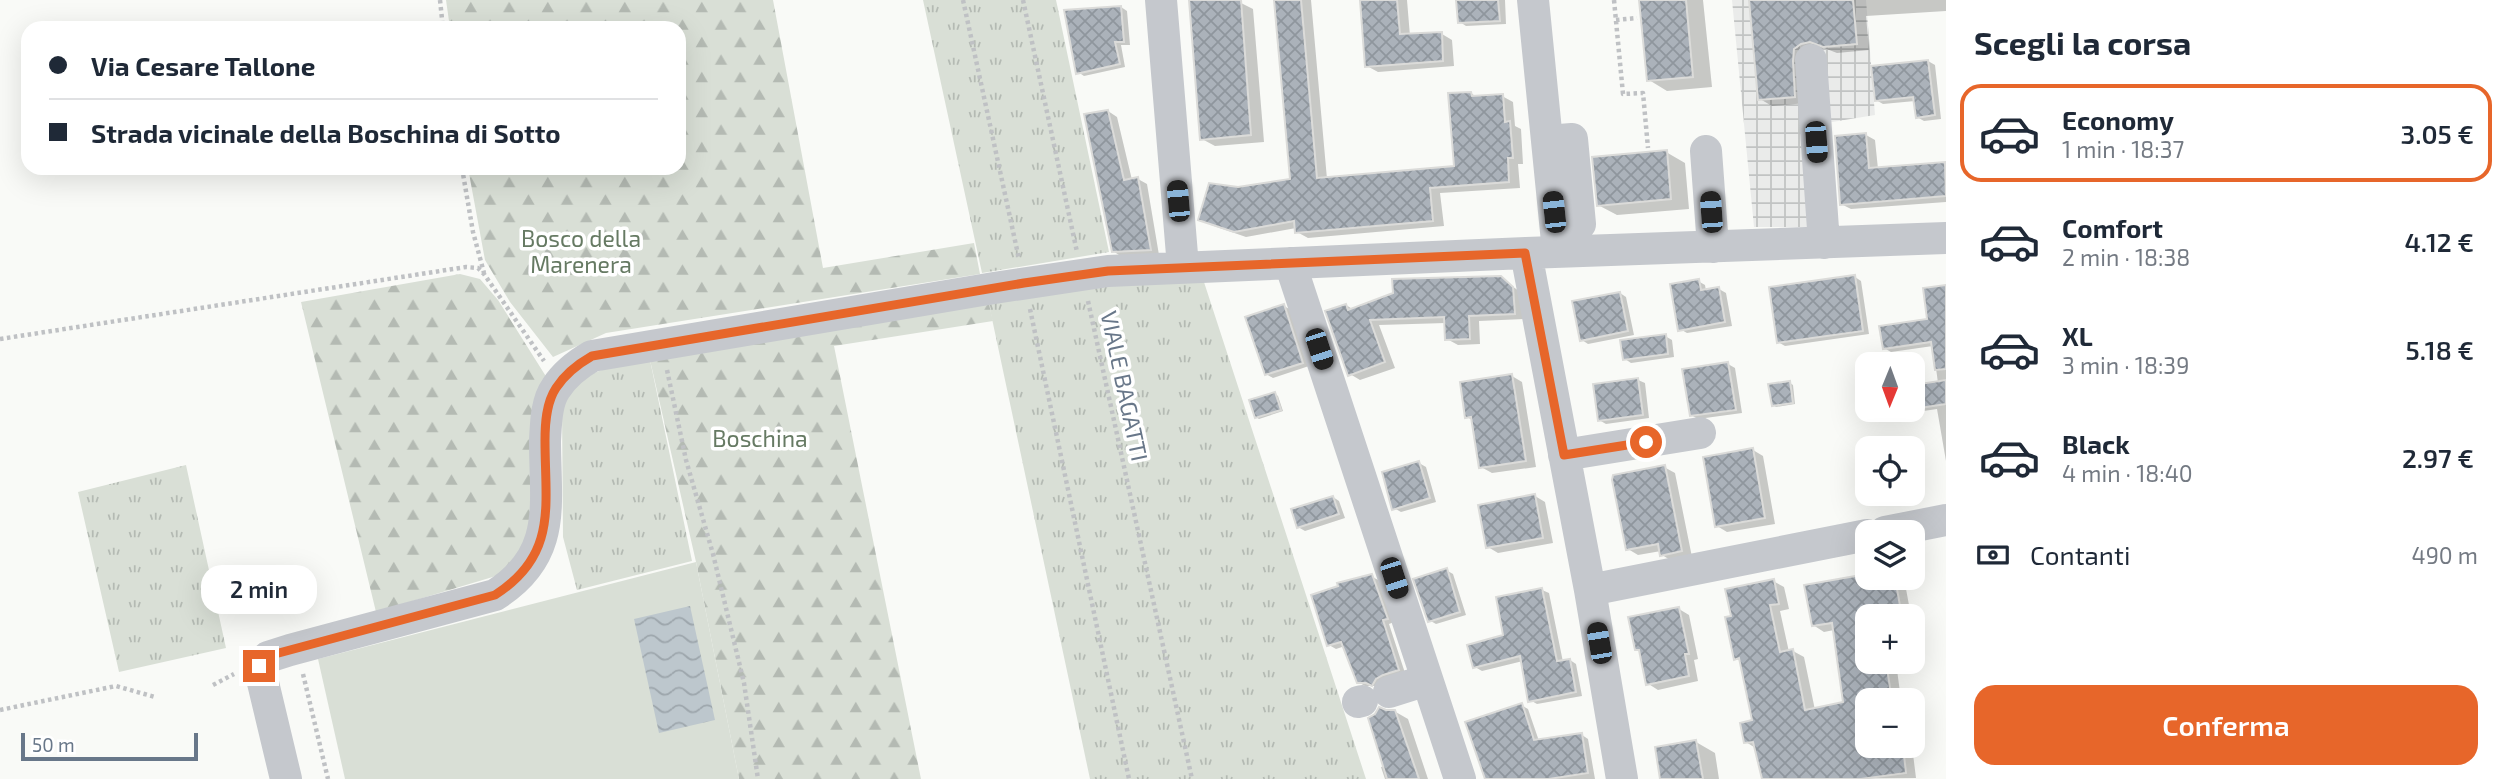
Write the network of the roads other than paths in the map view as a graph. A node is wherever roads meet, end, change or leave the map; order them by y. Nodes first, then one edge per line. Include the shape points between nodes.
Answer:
1 (1161, 0) edge
2 (1533, 0) edge
3 (1811, 60) dead end
4 (1547, 141) junction
5 (1706, 151) dead end
6 (1580, 223) dead end
7 (1946, 239) edge
8 (1824, 243) junction
9 (1713, 247) junction
10 (1525, 253) junction
11 (1558, 253) junction
12 (1290, 263) junction
13 (1183, 267) junction
14 (1700, 433) dead end
15 (1564, 455) junction
16 (1946, 520) edge
17 (1925, 524) edge
18 (1855, 538) edge
19 (1590, 590) junction
20 (1427, 680) junction
21 (1370, 698) dead end
22 (286, 779) edge
23 (1460, 779) edge
24 (1622, 779) edge

1 - 13 street
2 - 4 street
3 - 8 street
4 - 6 street via 1572,139
4 - 11 street
5 - 9 street
7 - 8 street
8 - 9 street
9 - 11 street
10 - 11 street
10 - 12 street
10 - 15 street
12 - 13 street
12 - 20 street
13 - 22 street via 1009,285 592,356 578,364 552,397 545,429 544,536 513,584 495,595 275,654 259,666
14 - 15 street
15 - 19 street
16 - 17 street
18 - 19 street
19 - 24 street
20 - 21 street
20 - 23 street

